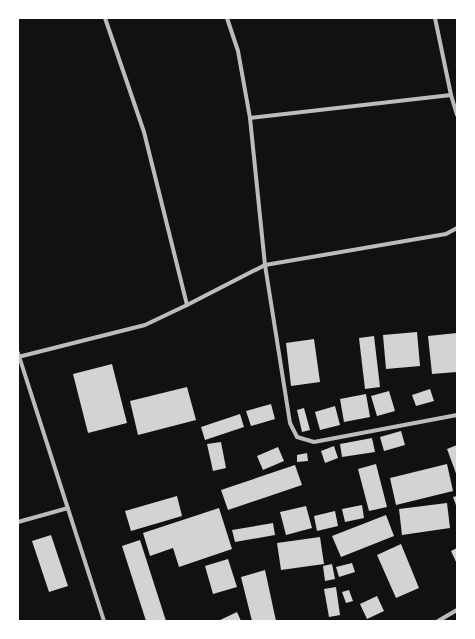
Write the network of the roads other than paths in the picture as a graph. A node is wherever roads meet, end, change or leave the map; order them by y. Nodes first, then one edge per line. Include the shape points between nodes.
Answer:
1 (105, 18) edge
2 (227, 18) edge
3 (435, 18) edge
4 (451, 95) junction
5 (457, 115) edge
6 (250, 118) junction
7 (457, 228) edge
8 (265, 265) junction
9 (187, 305) junction
10 (18, 356) edge
11 (457, 415) edge
12 (68, 508) junction
13 (18, 522) edge
14 (457, 610) edge
15 (104, 621) edge
16 (438, 621) edge

1 - 9 street via 144,132
2 - 6 street via 238,51
3 - 4 street
4 - 5 street
4 - 6 street
6 - 8 street
7 - 8 street via 446,234
8 - 9 street
8 - 11 street via 290,423 298,437 314,442
9 - 10 street via 145,325
10 - 12 street
12 - 13 street
12 - 15 street
14 - 16 street

